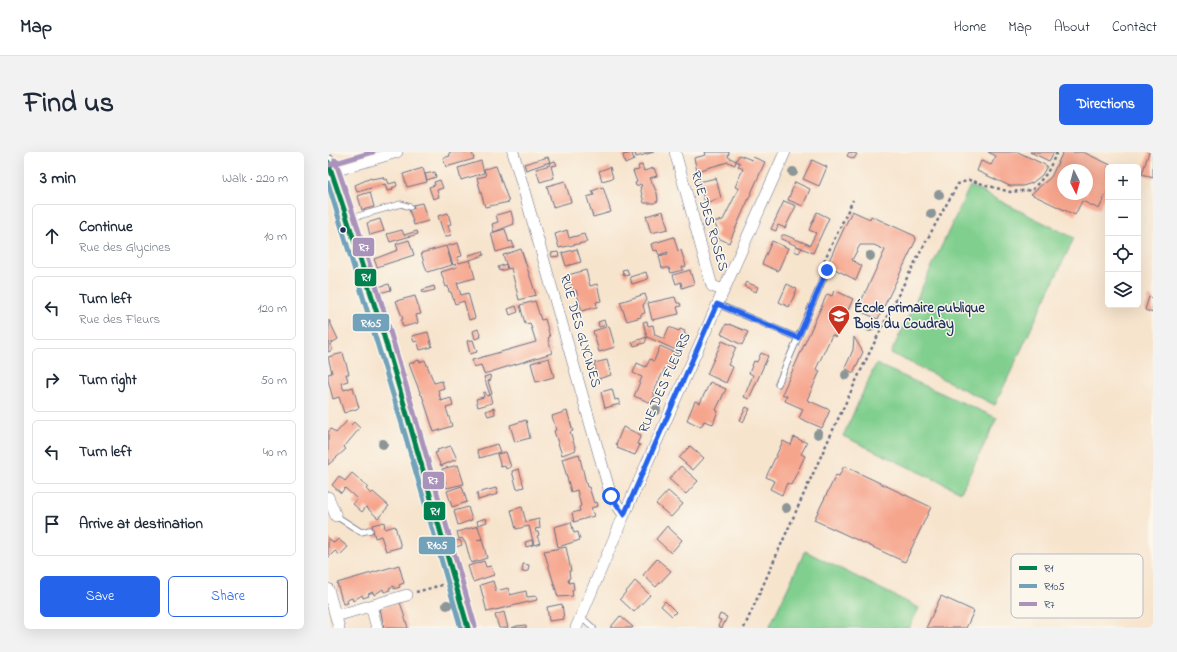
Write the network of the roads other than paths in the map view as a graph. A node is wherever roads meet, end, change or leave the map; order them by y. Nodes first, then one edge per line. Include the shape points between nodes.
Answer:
1 (397, 152) edge
2 (513, 152) edge
3 (675, 152) edge
4 (785, 152) edge
5 (330, 167) edge
6 (410, 207) dead end
7 (348, 220) junction
8 (827, 270) road end
9 (723, 290) junction
10 (717, 304) junction
11 (798, 338) junction
12 (778, 384) dead end
13 (328, 497) edge
14 (624, 515) junction
15 (336, 516) joint
16 (370, 530) dead end
17 (328, 589) edge
18 (407, 595) road end
19 (371, 606) junction
20 (336, 616) junction
21 (581, 617) junction
22 (340, 628) edge
23 (377, 628) edge
24 (468, 628) edge
25 (576, 628) edge
26 (593, 628) edge

1 - 5 street
2 - 14 street, RUE DES GLYCINES via 611,496
3 - 9 street, RUE DES ROSES via 712,286
4 - 9 street, RUE DES FLEURS
5 - 7 street
6 - 7 lane via 401,204
7 - 24 street
8 - 11 lane
9 - 10 street, RUE DES FLEURS
10 - 11 lane
10 - 14 street, RUE DES FLEURS
11 - 12 lane
13 - 15 street
14 - 21 street, RUE DES FLEURS
15 - 16 lane via 361,532
17 - 20 street
18 - 19 street
19 - 20 street
19 - 23 street
20 - 22 street
21 - 25 street, RUE DES FLEURS
21 - 26 lane

